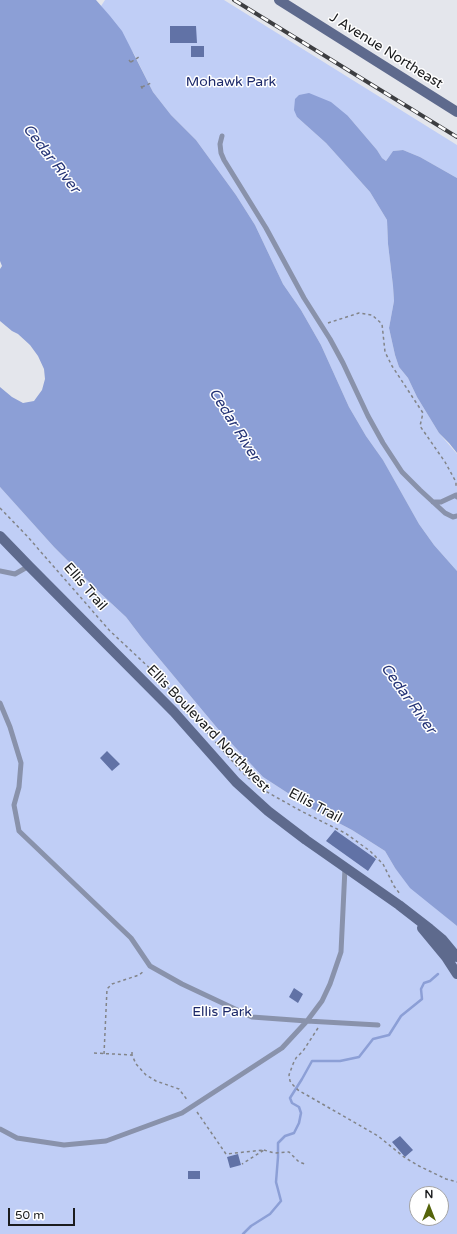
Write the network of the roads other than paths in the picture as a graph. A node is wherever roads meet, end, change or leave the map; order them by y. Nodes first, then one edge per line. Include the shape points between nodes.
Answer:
1 (279, 0) edge
2 (457, 112) edge
3 (222, 136) dead end
4 (456, 496) edge
5 (433, 502) junction
6 (457, 516) edge
7 (0, 536) edge
8 (29, 566) junction
9 (0, 571) edge
10 (0, 703) edge
11 (345, 868) junction
12 (415, 918) junction
13 (457, 957) edge
14 (457, 974) edge
15 (307, 1021) junction
16 (378, 1025) dead end
17 (0, 1130) edge

1 - 2 street, J Avenue Northeast
3 - 5 lane via 224,160 343,363 383,443 402,472
4 - 5 lane via 441,502
5 - 6 lane via 445,513
7 - 8 street, Ellis Boulevard Northwest
8 - 9 lane via 15,574
8 - 11 street, Ellis Boulevard Northwest via 174,712 236,782 268,811
10 - 15 lane via 21,763 19,788 14,805 19,831 132,938 150,966 252,1017
11 - 12 street, Ellis Boulevard Northwest
11 - 15 lane via 341,952 328,990
12 - 13 street, Ellis Boulevard Northwest via 442,939
12 - 14 street, Ellis Boulevard Northwest
15 - 16 lane
15 - 17 lane via 282,1048 182,1113 106,1141 64,1145 17,1138

